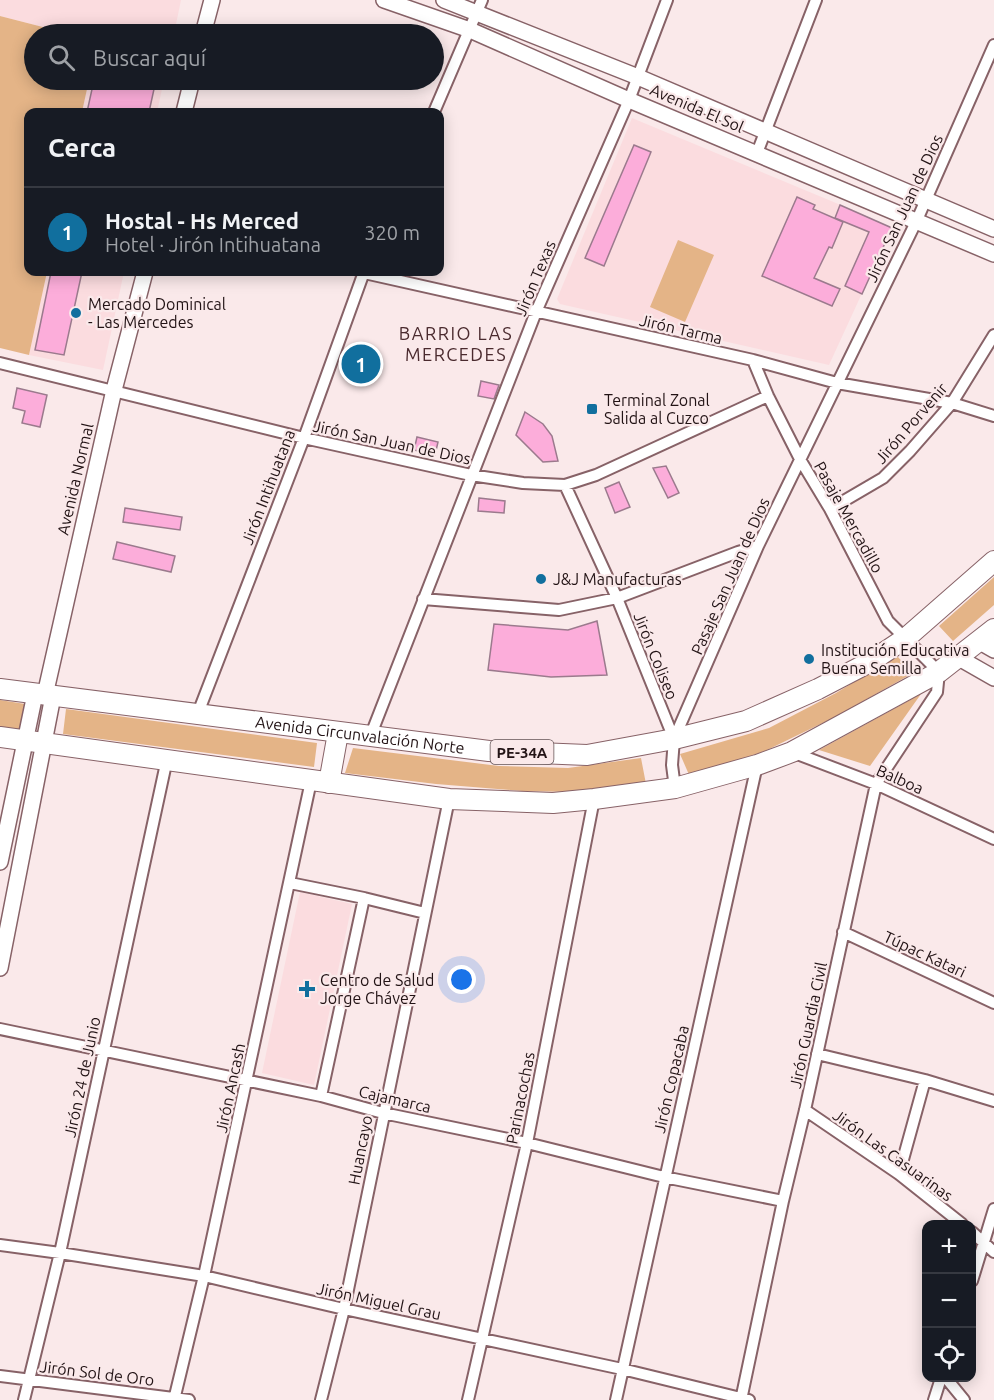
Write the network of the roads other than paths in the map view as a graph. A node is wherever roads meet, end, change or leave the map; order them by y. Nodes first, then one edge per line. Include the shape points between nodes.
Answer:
1 (212, 0) edge
2 (384, 0) edge
3 (444, 0) edge
4 (668, 0) edge
5 (816, 0) edge
6 (479, 6) edge
7 (206, 24) edge
8 (470, 30) junction
9 (994, 47) edge
10 (638, 77) junction
11 (444, 89) edge
12 (190, 90) edge
13 (444, 90) edge
14 (629, 100) junction
15 (185, 108) edge
16 (436, 108) edge
17 (766, 131) junction
18 (757, 153) junction
19 (926, 200) junction
20 (917, 220) junction
21 (994, 230) edge
22 (994, 254) edge
23 (144, 276) edge
24 (362, 276) edge
25 (380, 276) edge
26 (536, 312) junction
27 (994, 335) edge
28 (753, 360) junction
29 (0, 363) edge
30 (837, 383) junction
31 (114, 390) junction
32 (768, 396) junction
33 (952, 403) junction
34 (994, 416) edge
35 (304, 438) junction
36 (801, 461) junction
37 (471, 475) junction
38 (565, 485) junction
39 (830, 509) junction
40 (758, 546) junction
41 (994, 561) edge
42 (617, 598) junction
43 (423, 599) junction
44 (906, 638) junction
45 (989, 640) edge
46 (959, 658) junction
47 (939, 672) junction
48 (994, 678) edge
49 (0, 688) edge
50 (44, 695) junction
51 (198, 713) junction
52 (338, 733) junction
53 (0, 737) edge
54 (370, 737) junction
55 (674, 739) junction
56 (34, 743) junction
57 (792, 752) junction
58 (167, 759) junction
59 (757, 765) junction
60 (320, 782) junction
61 (876, 784) junction
62 (675, 788) junction
63 (449, 799) junction
64 (594, 800) junction
65 (994, 839) edge
66 (0, 862) edge
67 (290, 883) junction
68 (364, 898) junction
69 (424, 913) junction
70 (843, 932) junction
71 (0, 968) edge
72 (994, 1003) edge
73 (0, 1029) edge
74 (103, 1050) junction
75 (817, 1054) junction
76 (925, 1080) junction
77 (247, 1082) junction
78 (321, 1096) junction
79 (994, 1101) edge
80 (805, 1110) junction
81 (383, 1113) junction
82 (527, 1143) junction
83 (899, 1174) junction
84 (664, 1177) junction
85 (783, 1201) junction
86 (994, 1209) edge
87 (957, 1220) edge
88 (976, 1235) edge
89 (984, 1242) junction
90 (0, 1245) edge
91 (994, 1252) edge
92 (60, 1253) junction
93 (974, 1274) edge
94 (204, 1276) junction
95 (344, 1309) junction
96 (483, 1339) junction
97 (622, 1369) junction
98 (0, 1376) edge
99 (29, 1380) junction
100 (939, 1382) edge
101 (950, 1382) edge
102 (174, 1399) edge
103 (24, 1400) edge
104 (189, 1400) edge
105 (321, 1400) edge
106 (468, 1400) edge
107 (616, 1400) edge
108 (744, 1400) edge
109 (934, 1400) edge
110 (964, 1400) edge

1 - 7 street
2 - 8 street, Avenida El Sol
3 - 6 street, Avenida El Sol
4 - 10 street, Jirón Texas
5 - 17 street
6 - 8 street
6 - 10 street, Avenida El Sol
8 - 11 street
8 - 14 street, Avenida El Sol
9 - 19 street, Jirón San Juan de Dios
10 - 14 street, Jirón Texas
10 - 17 street, Avenida El Sol
12 - 15 street
13 - 16 street
14 - 18 street, Avenida El Sol
14 - 26 street, Jirón Texas
17 - 18 street
17 - 19 street, Avenida El Sol
18 - 20 street, Avenida El Sol
19 - 20 street, Jirón San Juan de Dios
19 - 21 street, Avenida El Sol
20 - 22 street, Avenida El Sol
20 - 30 street, Jirón San Juan de Dios
23 - 31 street, Avenida Normal
24 - 35 street, Jirón Intihuatana
25 - 26 street, Jirón Tarma
26 - 28 street, Jirón Tarma
26 - 37 street, Jirón Texas
27 - 33 street, Jirón Porvenir
28 - 30 street, Jirón Tarma
28 - 32 street, Pasaje Mercadillo
29 - 31 street, Jirón San Juan de Dios
30 - 33 street, Jirón Tarma
30 - 36 street, Pasaje San Juan de Dios
31 - 35 street, Jirón San Juan de Dios
31 - 50 street, Avenida Normal
32 - 36 street, Pasaje Mercadillo
32 - 38 street, Jirón San Juan de Dios via 596,475
33 - 34 street, Jirón Tarma
33 - 39 street, Jirón Porvenir via 883,478
35 - 37 street, Jirón San Juan de Dios
35 - 51 street, Jirón Intihuatana
36 - 39 street, Pasaje Mercadillo
36 - 40 street, Pasaje San Juan de Dios
37 - 38 street, Jirón San Juan de Dios
37 - 43 street, Jirón Texas
38 - 42 street, Jirón Coliseo
39 - 44 street, Pasaje Mercadillo via 888,621
40 - 42 street
40 - 55 street, Pasaje San Juan de Dios
41 - 44 highway, Avenida Circunvalación Norte / PE-34A
42 - 43 street via 559,610
42 - 55 street, Jirón Coliseo
43 - 54 street, Jirón Texas
44 - 47 street, Pasaje Mercadillo
44 - 55 highway, Avenida Circunvalación Norte / PE-34A via 818,689 746,721
45 - 46 highway
46 - 47 highway
46 - 48 street
47 - 57 highway
47 - 61 street, Jirón Guardia Civil via 937,692
49 - 50 highway, Avenida Circunvalación Norte / PE-34A
50 - 51 highway, Avenida Circunvalación Norte / PE-34A
50 - 56 street, Avenida Normal
51 - 52 highway, Avenida Circunvalación Norte / PE-34A
52 - 54 highway, Avenida Circunvalación Norte / PE-34A
52 - 60 highway
53 - 56 highway
54 - 55 highway, Avenida Circunvalación Norte / PE-34A via 489,751 587,755
55 - 62 street, Pasaje San Juan de Dios
56 - 58 highway
56 - 66 street
56 - 71 street
57 - 59 highway
57 - 61 street, Balboa
58 - 60 highway
58 - 74 street, Jirón 24 de Junio
59 - 62 highway
59 - 84 street, Jirón Copacaba
60 - 63 highway
60 - 67 street, Jirón Ancash
61 - 65 street, Balboa
61 - 70 street, Jirón Guardia Civil
62 - 64 highway
63 - 64 highway via 553,803
63 - 69 street, Huancayo
64 - 82 street, Parinacochas
67 - 68 street
67 - 77 street, Jirón Ancash
68 - 69 street
68 - 78 street
69 - 81 street, Huancayo
70 - 72 street, Túpac Katari
70 - 75 street, Jirón Guardia Civil
73 - 74 street, Cajamarca
74 - 77 street, Cajamarca
74 - 92 street, Jirón 24 de Junio
75 - 76 street
75 - 80 street, Jirón Guardia Civil
76 - 79 street
76 - 83 street
77 - 78 street, Cajamarca
77 - 94 street, Jirón Ancash
78 - 81 street, Cajamarca
80 - 83 street, Jirón Las Casuarinas
80 - 85 street, Jirón Guardia Civil
81 - 82 street, Cajamarca
81 - 95 street, Huancayo
82 - 84 street, Cajamarca
82 - 96 street, Parinacochas
83 - 87 street, Jirón Las Casuarinas
84 - 85 street, Cajamarca
84 - 97 street, Jirón Copacaba
85 - 108 street, Jirón Guardia Civil
86 - 89 street
88 - 89 street
89 - 91 street
89 - 93 street
90 - 92 street, Jirón Miguel Grau
92 - 94 street, Jirón Miguel Grau
92 - 99 street, Jirón 24 de Junio
94 - 95 street, Jirón Miguel Grau
94 - 102 street, Jirón Ancash
95 - 96 street, Jirón Miguel Grau
95 - 105 street, Huancayo
96 - 97 street, Jirón Miguel Grau
96 - 106 street, Parinacochas
97 - 107 street, Jirón Copacaba
97 - 108 street, Jirón Miguel Grau
98 - 99 street, Jirón Sol de Oro
99 - 102 street, Jirón Sol de Oro
99 - 103 street, Jirón 24 de Junio
100 - 109 street
101 - 110 street
102 - 104 street, Jirón Sol de Oro

